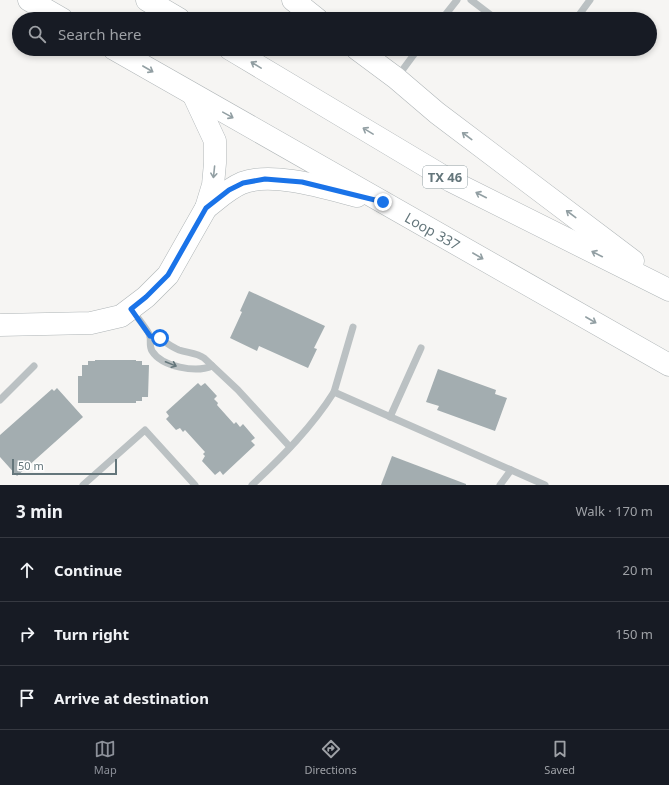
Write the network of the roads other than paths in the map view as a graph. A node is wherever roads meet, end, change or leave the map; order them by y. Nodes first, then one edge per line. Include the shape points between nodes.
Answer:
1 (29, 0) edge
2 (147, 0) edge
3 (294, 0) edge
4 (456, 0) edge
5 (471, 0) edge
6 (590, 0) edge
7 (50, 12) edge
8 (167, 12) edge
9 (309, 12) edge
10 (447, 12) edge
11 (487, 12) edge
12 (581, 12) edge
13 (126, 56) edge
14 (242, 56) edge
15 (366, 56) edge
16 (413, 56) edge
17 (396, 78) junction
18 (194, 96) junction
19 (383, 202) junction
20 (206, 208) junction
21 (669, 289) edge
22 (131, 309) junction
23 (0, 325) edge
24 (353, 327) dead end
25 (150, 336) junction
26 (421, 348) dead end
27 (669, 364) edge
28 (34, 366) dead end
29 (212, 366) junction
30 (334, 392) junction
31 (0, 400) edge
32 (390, 417) junction
33 (290, 447) junction
34 (511, 470) junction
35 (82, 485) edge
36 (195, 485) edge
37 (252, 485) edge
38 (500, 485) edge
39 (545, 485) edge

1 - 7 main road
2 - 8 main road
3 - 9 main road
4 - 10 lane
5 - 11 lane
6 - 12 lane
13 -> 18 main road, Loop 337
21 -> 14 main road, TX 46 via 451,181
15 - 17 main road
16 - 17 lane
21 -> 17 main road via 437,113
18 -> 19 main road, Loop 337
18 -> 20 main road via 215,141 213,185
19 - 20 main road via 302,182 265,179 243,183 229,190
19 -> 27 main road, Loop 337
20 - 22 main road via 168,275
22 - 23 main road via 121,316 91,323
22 - 25 lane
24 - 30 lane
25 - 29 lane via 160,338 178,350 201,356
25 -> 29 lane via 151,350 168,363 196,370
26 - 32 lane
28 - 31 lane
29 - 33 lane via 238,390
30 - 32 lane
30 - 33 lane
32 - 34 lane
33 - 37 lane
34 - 38 lane
34 - 39 lane
35 - 36 lane via 145,430

